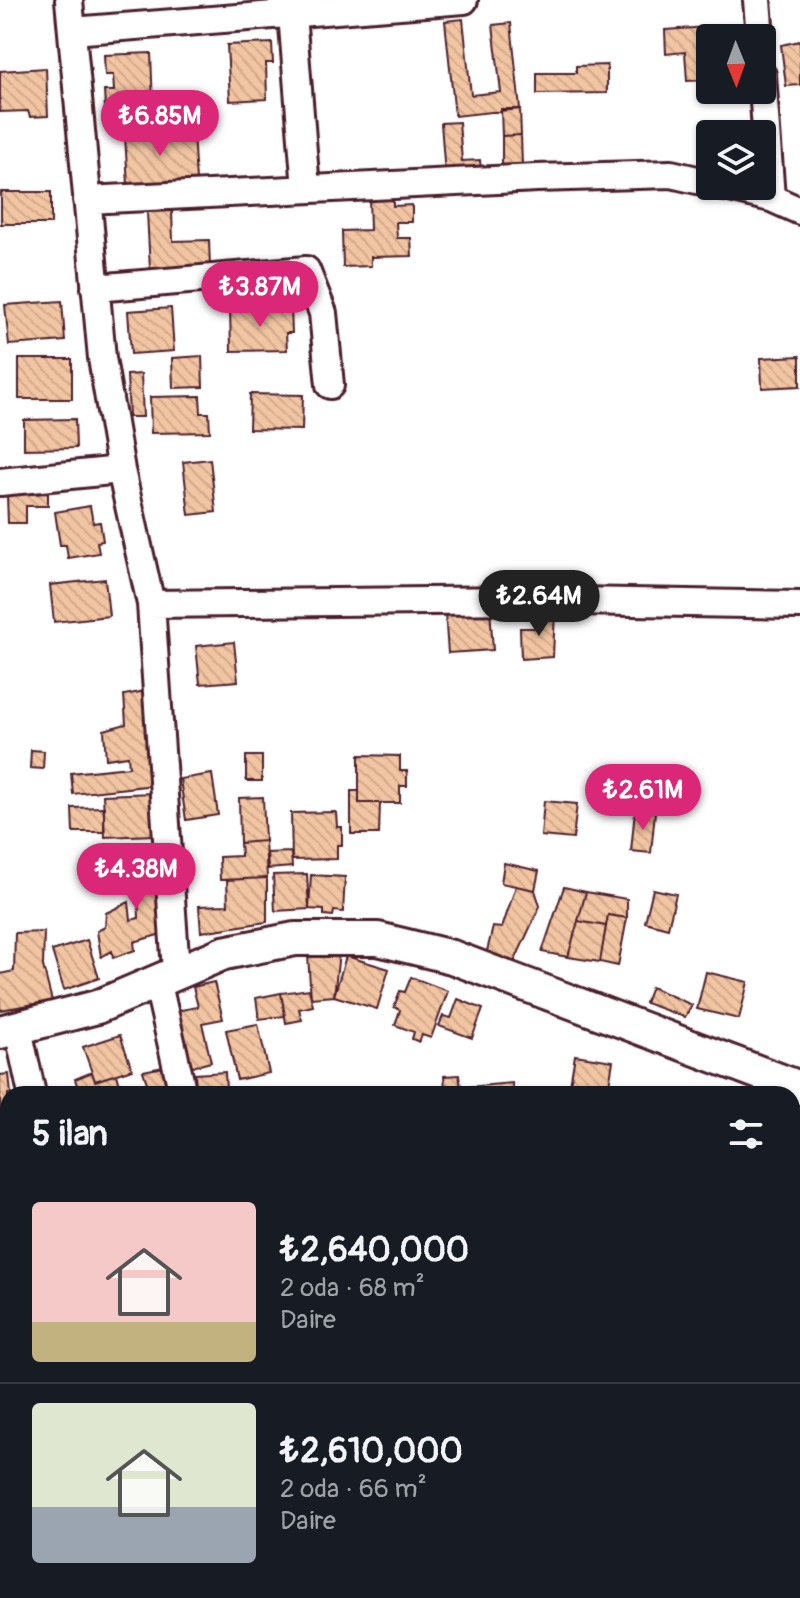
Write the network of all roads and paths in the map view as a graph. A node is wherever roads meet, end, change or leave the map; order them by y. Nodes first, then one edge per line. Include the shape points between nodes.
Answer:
1 (69, 0) edge
2 (464, 0) edge
3 (757, 0) edge
4 (292, 14) junction
5 (759, 24) edge
6 (72, 31) junction
7 (696, 180) edge
8 (306, 189) junction
9 (87, 200) junction
10 (775, 200) edge
11 (800, 211) edge
12 (95, 288) junction
13 (330, 385) dead end
14 (121, 470) junction
15 (0, 482) edge
16 (151, 604) junction
17 (800, 605) edge
18 (166, 976) junction
19 (9, 1030) edge
20 (29, 1086) edge
21 (182, 1086) edge
22 (795, 1086) edge

1 - 6 street
2 - 4 street
3 - 5 street
4 - 6 street
4 - 8 street
6 - 9 street
7 - 8 street via 671,174
8 - 9 street
9 - 12 street
10 - 11 street
12 - 13 street via 306,270 323,313
12 - 14 street
14 - 15 street
14 - 16 street
16 - 17 street via 519,600
16 - 18 street
18 - 19 street via 97,1007
18 - 21 street
18 - 22 street via 224,953 295,939 378,939 452,957
19 - 20 street

